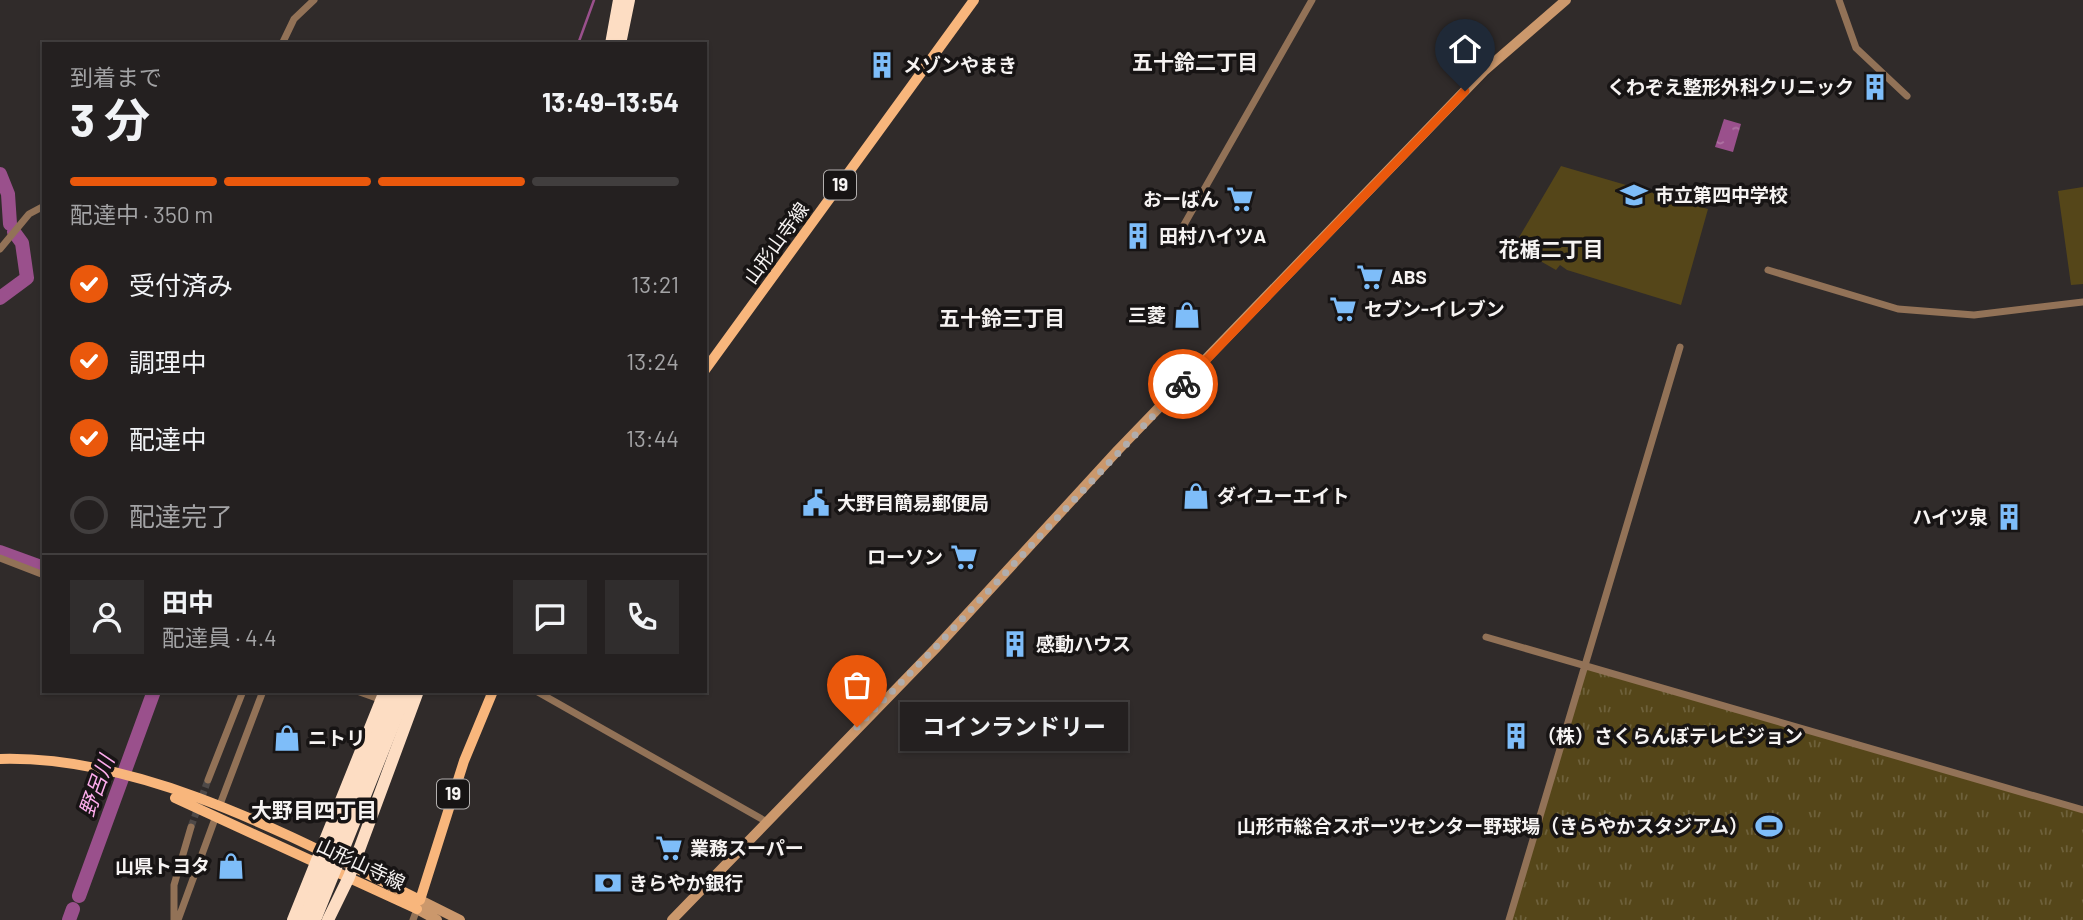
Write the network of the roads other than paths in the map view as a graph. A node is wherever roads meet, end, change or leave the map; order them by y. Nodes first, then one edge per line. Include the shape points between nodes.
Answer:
1 (314, 0) edge
2 (619, 0) edge
3 (629, 0) edge
4 (974, 0) edge
5 (1312, 0) edge
6 (1566, 0) edge
7 (1839, 0) edge
8 (283, 42) edge
9 (611, 42) edge
10 (620, 42) edge
11 (1907, 96) dead end
12 (42, 207) edge
13 (1177, 237) dead end
14 (0, 249) edge
15 (1768, 270) dead end
16 (2083, 302) edge
17 (1680, 346) dead end
18 (707, 367) edge
19 (0, 558) edge
20 (42, 574) edge
21 (1486, 637) dead end
22 (1585, 664) junction
23 (242, 693) edge
24 (261, 693) edge
25 (393, 693) edge
26 (406, 693) edge
27 (417, 693) edge
28 (492, 693) edge
29 (540, 693) edge
30 (383, 696) edge
31 (0, 759) edge
32 (208, 780) tunnel mouth
33 (2083, 810) edge
34 (218, 812) junction
35 (766, 822) junction
36 (191, 827) tunnel mouth
37 (318, 856) junction
38 (351, 872) junction
39 (416, 910) edge
40 (176, 920) edge
41 (293, 920) edge
42 (304, 920) edge
43 (315, 920) edge
44 (328, 920) edge
45 (437, 920) edge
46 (460, 920) edge
47 (672, 920) edge
48 (1509, 920) edge

1 - 8 street via 294,19
2 - 9 highway
3 - 10 highway
4 - 18 main road, 山形山寺線 / 19
5 - 13 street
6 - 35 street via 1484,71
7 - 11 street via 1856,48
12 - 14 street via 29,214
15 - 16 street via 1898,309 1974,315
17 - 22 street
19 - 20 street
21 - 22 street
22 - 33 street
22 - 48 street
23 - 32 street
24 - 34 street
25 - 42 highway, bridge
26 - 43 highway, bridge
27 - 38 highway
28 - 39 main road, 山形山寺線 / 19 via 464,761
29 - 35 street
30 - 37 highway
31 - 34 main road, 山形山寺線 via 72,763 110,772
34 - 37 main road, 山形山寺線
34 - 40 street
35 - 47 street
36 - 40 street via 174,885
37 - 38 main road, 山形山寺線
37 - 41 highway
38 - 39 main road, 山形山寺線
38 - 44 highway
39 - 45 street
39 - 46 street

